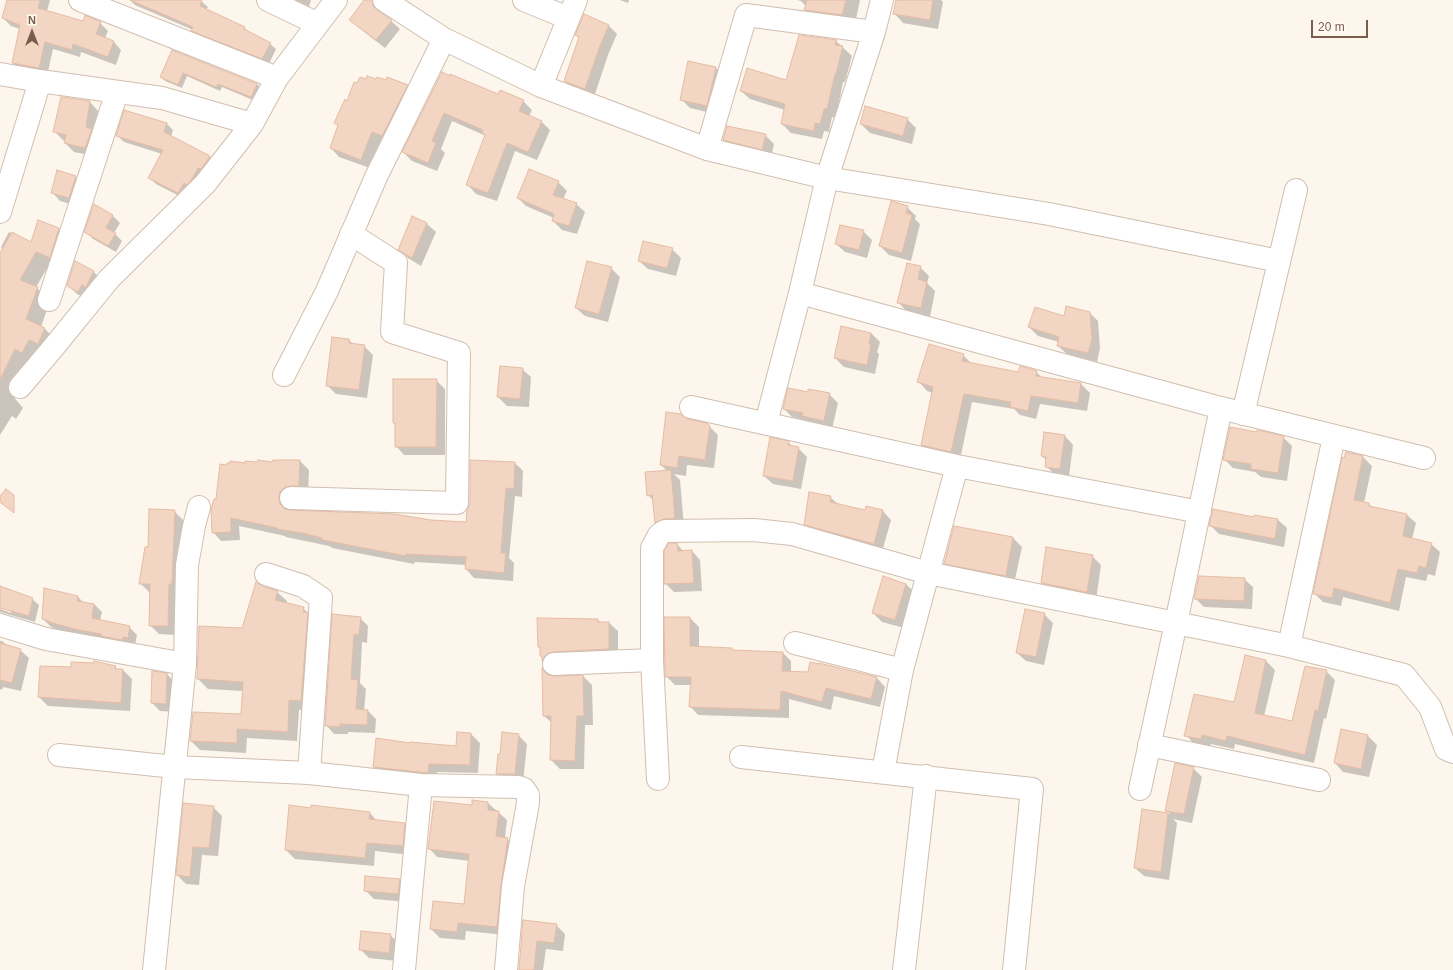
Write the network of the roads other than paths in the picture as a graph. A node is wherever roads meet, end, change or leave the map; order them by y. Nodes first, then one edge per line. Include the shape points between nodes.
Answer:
1 (80, 0) edge
2 (268, 0) edge
3 (336, 0) edge
4 (384, 0) edge
5 (524, 0) edge
6 (882, 0) edge
7 (572, 9) edge
8 (318, 24) junction
9 (874, 32) junction
10 (444, 39) junction
11 (0, 74) edge
12 (277, 78) junction
13 (40, 81) junction
14 (541, 86) junction
15 (116, 92) junction
16 (252, 124) junction
17 (707, 149) junction
18 (827, 178) junction
19 (1296, 190) dead end
20 (0, 212) edge
21 (351, 234) junction
22 (1279, 260) junction
23 (800, 293) junction
24 (49, 300) dead end
25 (284, 375) dead end
26 (20, 387) dead end
27 (692, 407) dead end
28 (1221, 408) junction
29 (1243, 414) junction
30 (766, 423) junction
31 (1334, 437) junction
32 (1424, 458) dead end
33 (957, 466) junction
34 (291, 498) dead end
35 (199, 507) dead end
36 (1200, 512) junction
37 (266, 574) dead end
38 (928, 574) junction
39 (1176, 623) junction
40 (0, 625) edge
41 (795, 643) dead end
42 (1288, 646) junction
43 (652, 660) junction
44 (185, 664) junction
45 (554, 664) dead end
46 (902, 670) junction
47 (1149, 745) junction
48 (1453, 752) edge
49 (59, 755) dead end
50 (741, 757) dead end
51 (175, 767) junction
52 (883, 772) junction
53 (309, 773) junction
54 (926, 776) junction
55 (658, 779) dead end
56 (1319, 780) dead end
57 (421, 785) junction
58 (1140, 789) dead end
59 (154, 970) edge
60 (404, 970) edge
61 (506, 970) edge
62 (904, 970) edge
63 (1014, 970) edge

1 - 12 street
2 - 8 street
3 - 8 street
4 - 10 street
5 - 7 street
6 - 9 street
7 - 14 street
8 - 12 street
9 - 17 street via 746,15
9 - 18 street
10 - 14 street
10 - 21 street
11 - 13 street
12 - 16 street
13 - 15 street
13 - 20 street
14 - 17 street
15 - 16 street via 162,98
15 - 24 street
16 - 26 street via 205,184 109,279
17 - 18 street
18 - 22 street via 1049,214
18 - 23 street
19 - 22 street
21 - 25 street via 327,291
21 - 34 street via 396,263 392,332 459,352 457,503
22 - 29 street
23 - 28 street
23 - 30 street
27 - 30 street
28 - 29 street
28 - 36 street
29 - 31 street
30 - 33 street
31 - 32 street
31 - 42 street
33 - 36 street
33 - 38 street
35 - 44 street via 187,565
36 - 39 street
37 - 53 street via 303,586 321,598
38 - 39 street
38 - 43 street via 792,534 754,530 665,531 659,535 652,548
38 - 46 street
39 - 42 street
39 - 47 street
40 - 44 street via 46,639
41 - 46 street
42 - 48 street via 1404,675 1430,707 1446,749
43 - 45 street
43 - 55 street
44 - 51 street
46 - 52 street
47 - 56 street
47 - 58 street
49 - 51 street
50 - 52 street
51 - 53 street
51 - 59 street
52 - 54 street
53 - 57 street
54 - 62 street
54 - 63 street via 1032,788
57 - 60 street
57 - 61 street via 518,787 524,789 528,795 513,886

